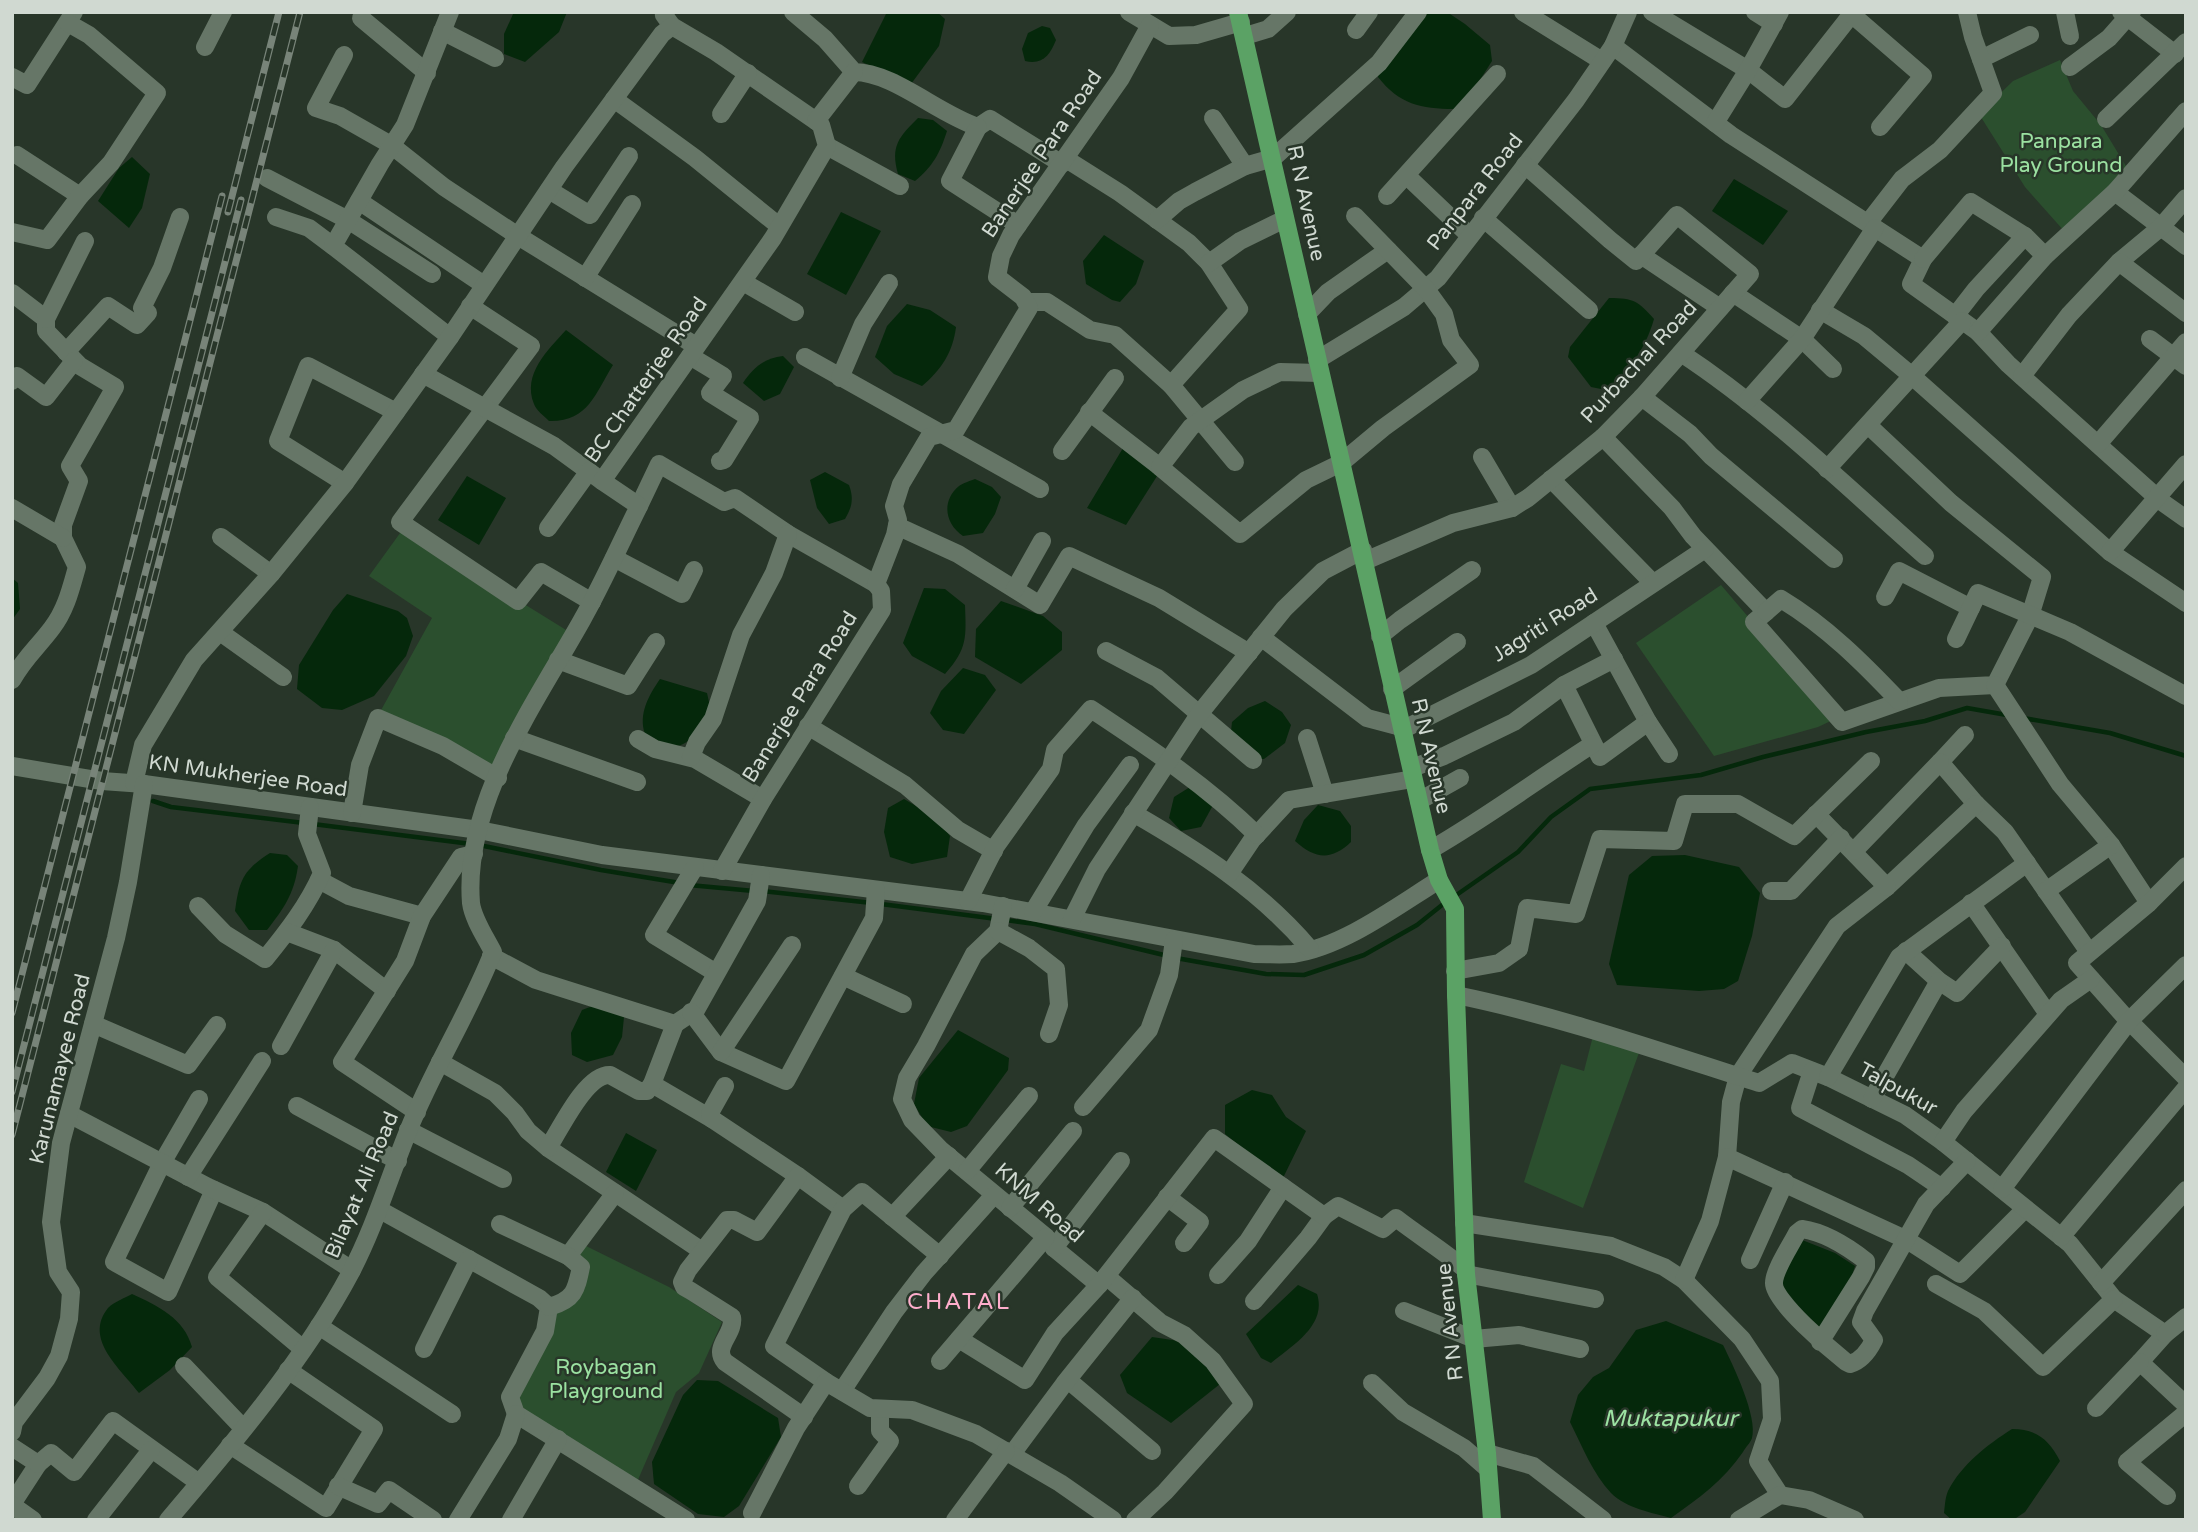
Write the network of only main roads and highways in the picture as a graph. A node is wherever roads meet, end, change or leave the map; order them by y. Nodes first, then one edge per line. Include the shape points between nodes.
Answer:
1 (1242, 23) edge
2 (1492, 1520) edge

1 - 2 main road, R N Avenue via 1401,729 1430,850 1446,893 1455,971 1466,1272

